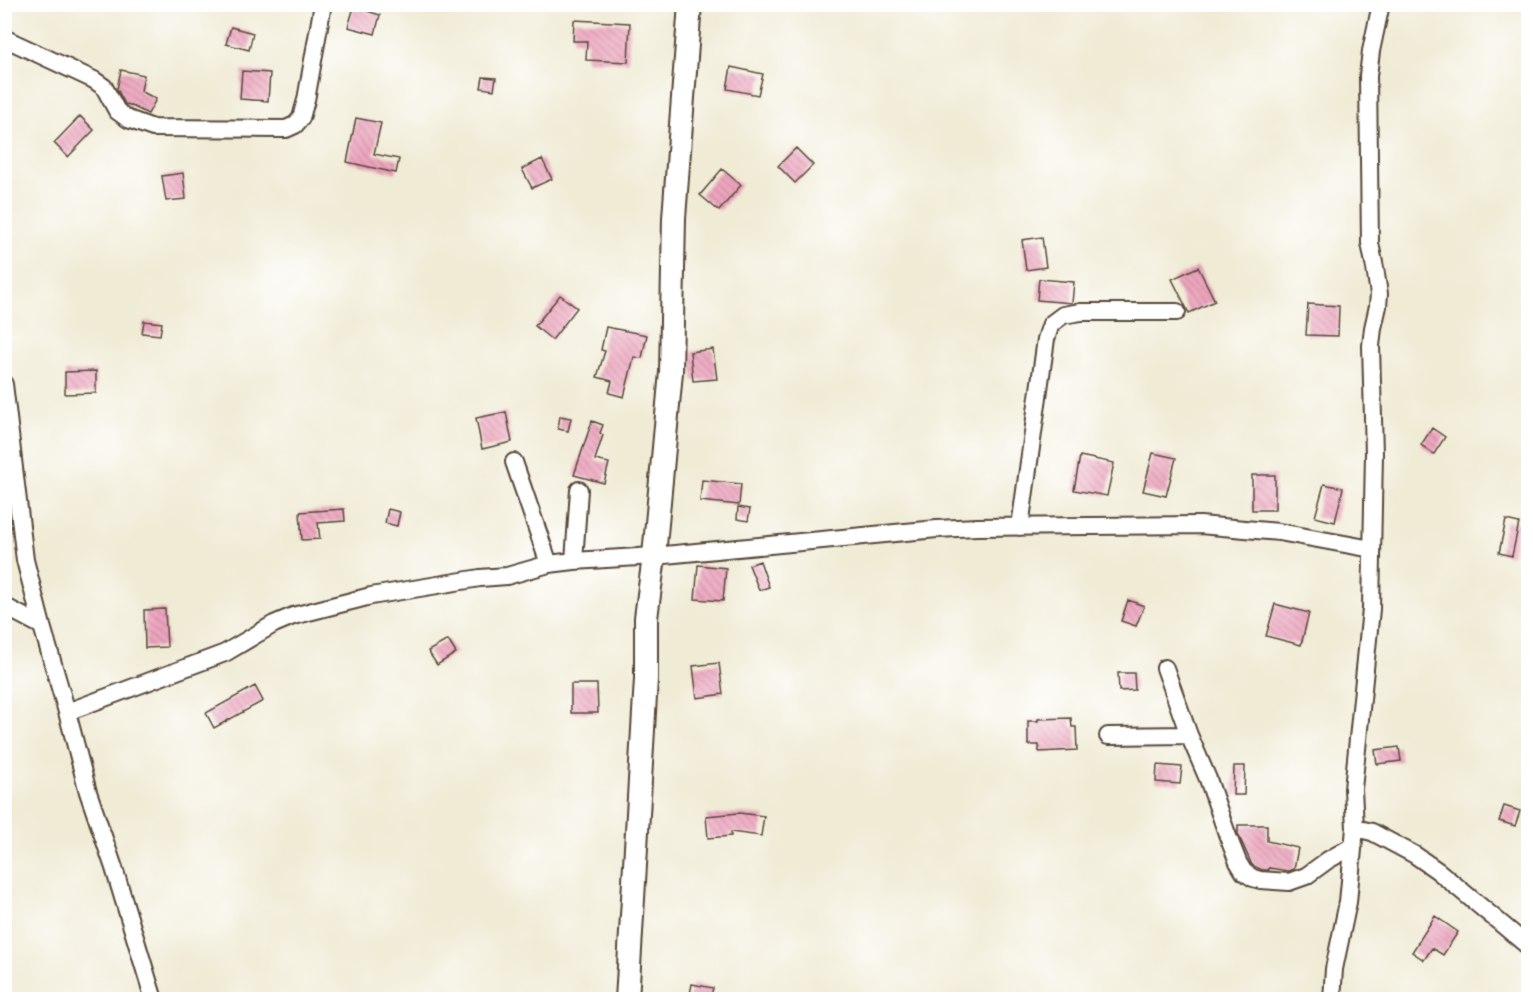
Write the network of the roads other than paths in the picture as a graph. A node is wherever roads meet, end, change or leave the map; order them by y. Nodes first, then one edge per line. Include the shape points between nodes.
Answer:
1 (323, 4) edge
2 (690, 4) edge
3 (1381, 4) edge
4 (4, 38) edge
5 (1177, 312) dead end
6 (4, 384) edge
7 (514, 462) dead end
8 (579, 490) dead end
9 (1020, 527) junction
10 (1372, 549) junction
11 (654, 556) junction
12 (574, 561) junction
13 (549, 564) junction
14 (4, 606) edge
15 (42, 626) junction
16 (1165, 668) dead end
17 (67, 712) junction
18 (1189, 735) junction
19 (1108, 736) dead end
20 (1355, 828) junction
21 (1353, 846) junction
22 (1528, 946) edge
23 (154, 999) edge
24 (627, 999) edge
25 (1332, 999) edge

1 - 4 street via 306,100 300,118 286,129 153,128 139,124 117,111 104,87 94,80
2 - 11 street via 674,218 671,372
3 - 10 street via 1368,76 1370,243 1379,294 1371,346
5 - 9 street via 1081,312 1063,315 1051,324
6 - 15 street via 25,560
7 - 13 street
8 - 12 street
9 - 10 street via 1200,525 1279,532
9 - 11 street via 937,529
10 - 20 street via 1371,609 1353,789
11 - 12 street
11 - 24 street via 646,618 646,679
12 - 13 street
13 - 17 street via 507,576 322,607 274,624 225,652
14 - 15 street
15 - 17 street
16 - 18 street
17 - 23 street via 88,792
18 - 19 street
18 - 21 street via 1244,872 1260,880 1289,882 1306,876
20 - 21 street
20 - 22 street via 1372,832 1415,855
21 - 25 street

